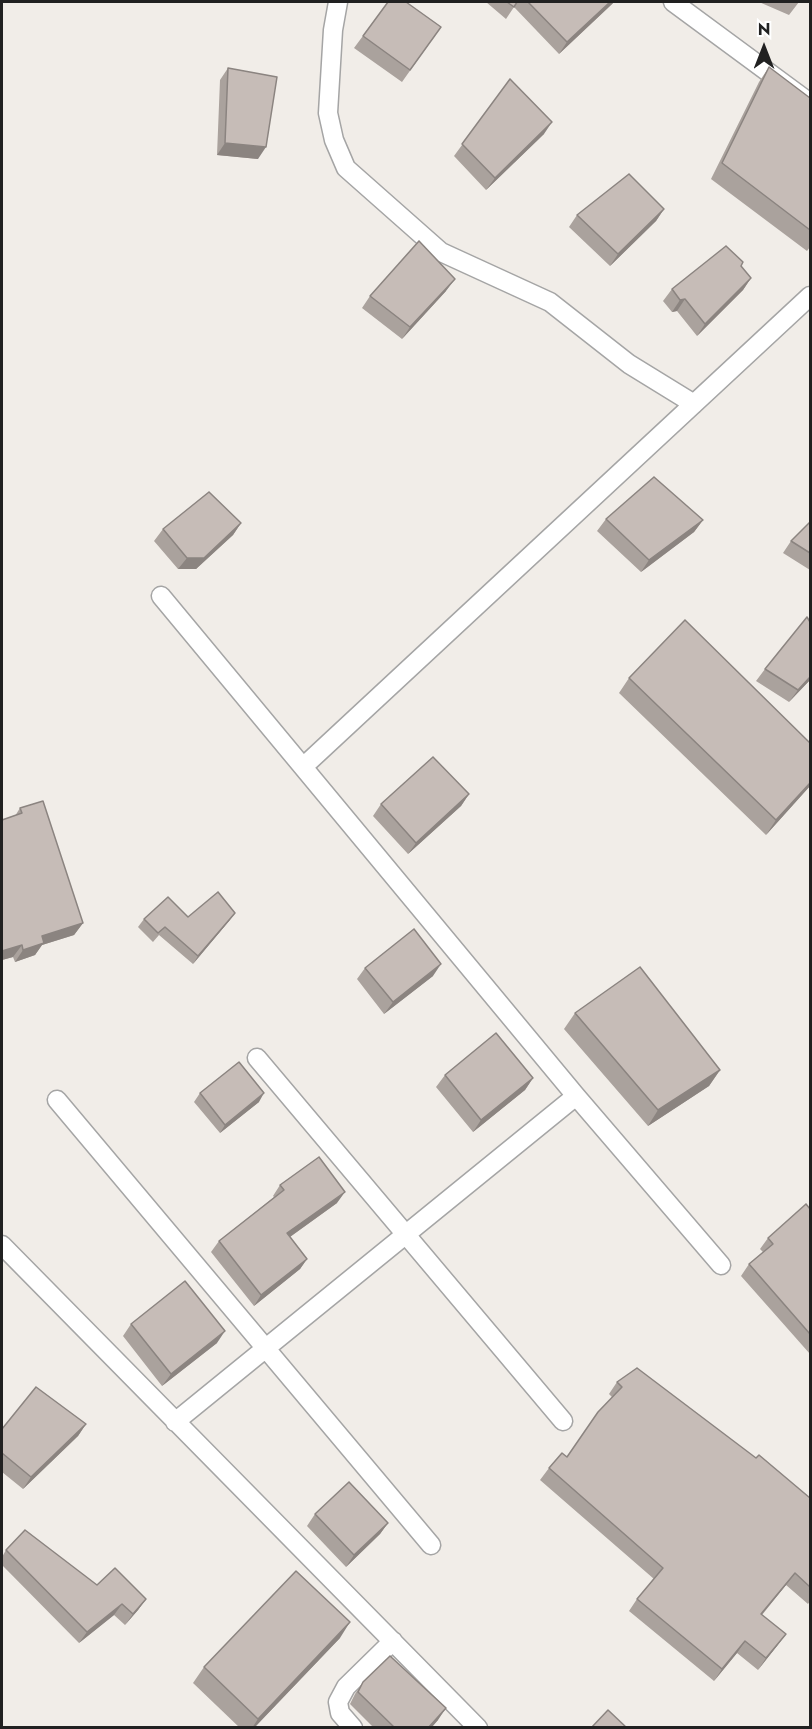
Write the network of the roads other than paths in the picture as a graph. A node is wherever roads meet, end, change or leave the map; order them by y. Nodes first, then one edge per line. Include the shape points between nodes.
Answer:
1 (338, 2) edge
2 (673, 2) edge
3 (810, 104) edge
4 (810, 296) edge
5 (694, 404) junction
6 (161, 597) dead end
7 (303, 767) junction
8 (257, 1058) dead end
9 (576, 1096) junction
10 (57, 1100) dead end
11 (407, 1233) junction
12 (2, 1245) edge
13 (721, 1265) dead end
14 (264, 1349) junction
15 (563, 1421) dead end
16 (175, 1422) junction
17 (432, 1545) dead end
18 (393, 1641) junction
19 (353, 1728) edge
20 (477, 1728) edge

1 - 5 street via 328,113 346,168 441,252 549,302 630,364
2 - 3 street
4 - 5 street
5 - 7 street
6 - 7 street
7 - 9 street
8 - 11 street
9 - 11 street
9 - 13 street
10 - 14 street
11 - 14 street
11 - 15 street
12 - 16 street
14 - 16 street
14 - 17 street
16 - 18 street
18 - 19 street via 346,1687 338,1702 340,1713
18 - 20 street

